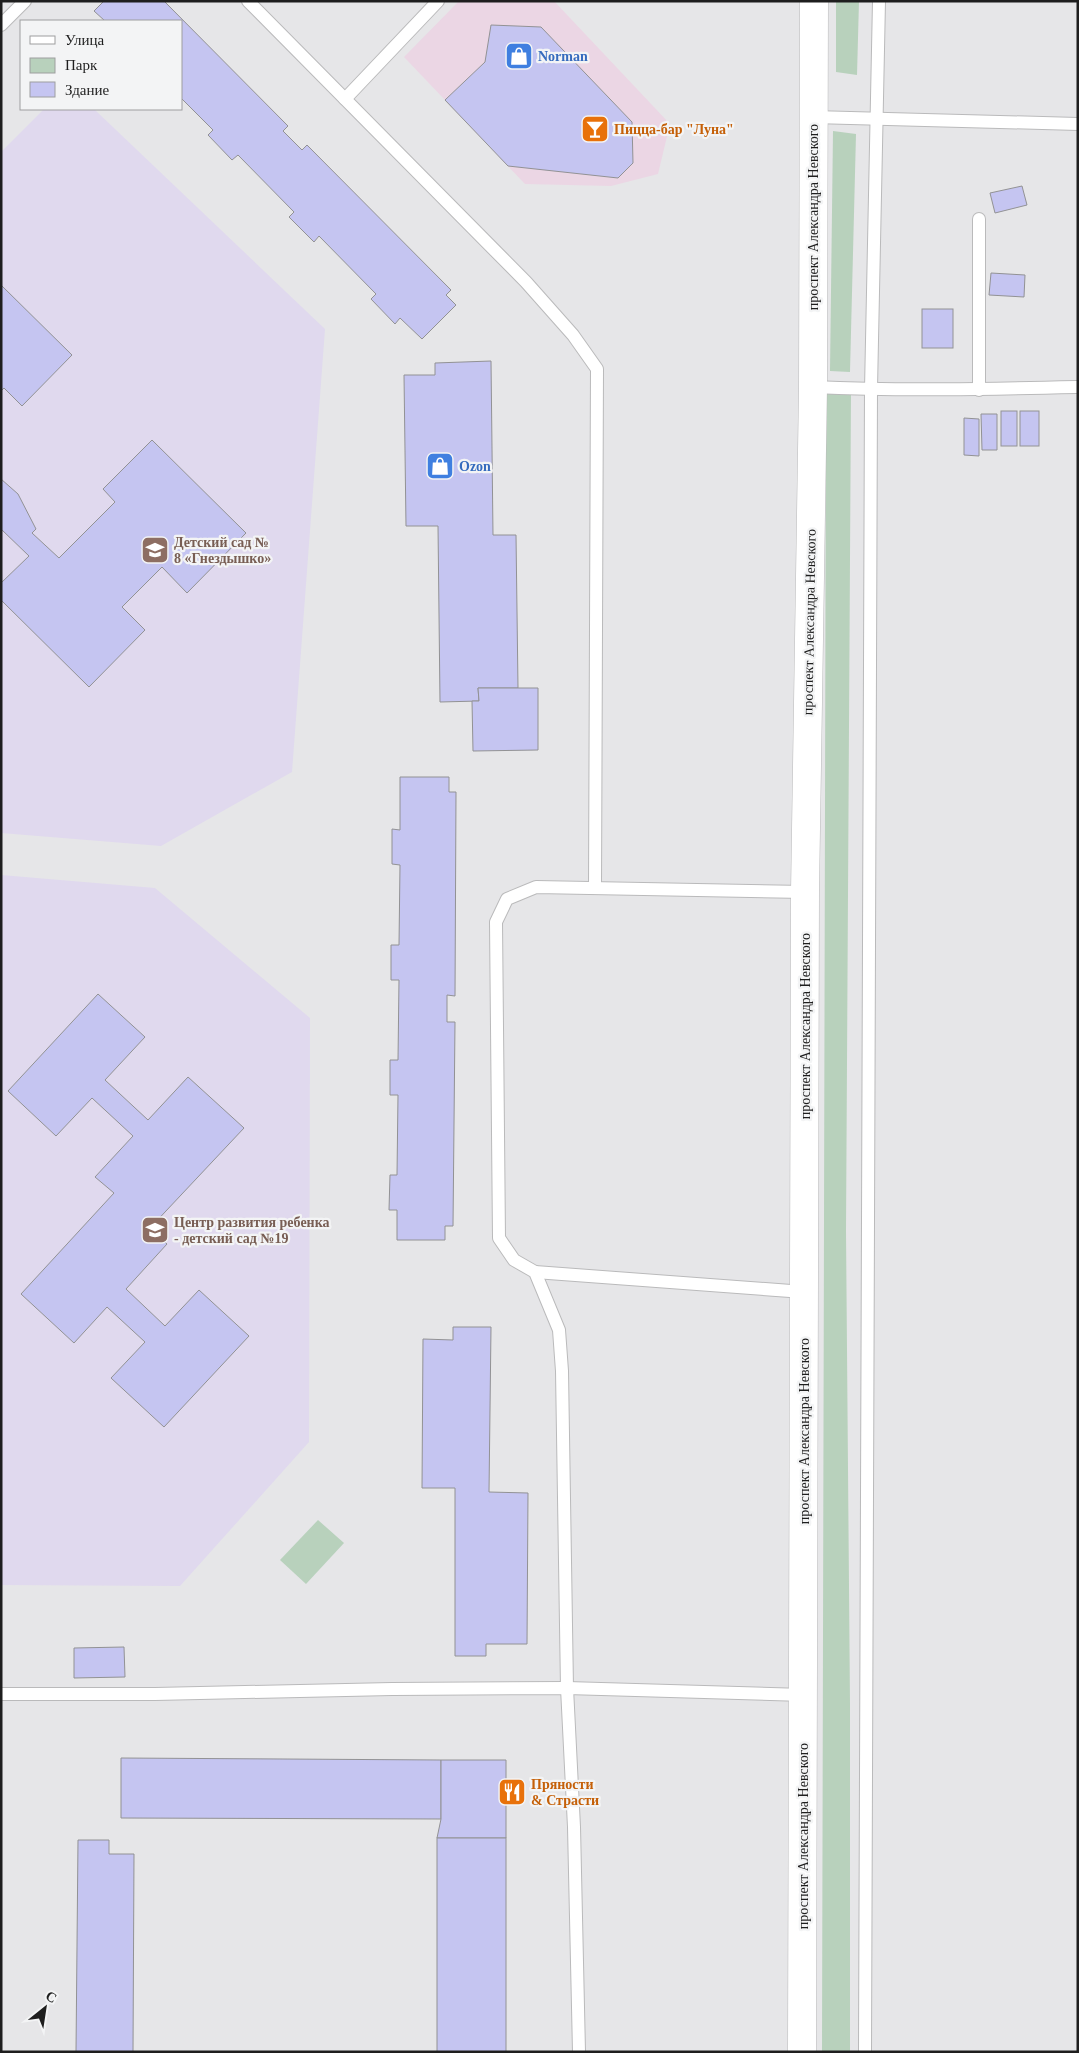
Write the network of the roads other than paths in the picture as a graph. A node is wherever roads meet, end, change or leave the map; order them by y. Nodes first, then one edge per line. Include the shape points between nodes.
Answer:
1 (25, 1) edge
2 (248, 1) edge
3 (438, 1) edge
4 (814, 1) edge
5 (879, 1) edge
6 (1, 25) edge
7 (345, 99) junction
8 (814, 117) junction
9 (876, 119) junction
10 (1078, 124) edge
11 (979, 219) dead end
12 (813, 387) junction
13 (1078, 388) edge
14 (871, 389) junction
15 (979, 390) junction
16 (595, 888) junction
17 (805, 892) junction
18 (535, 1272) junction
19 (804, 1292) junction
20 (567, 1688) junction
21 (1, 1694) edge
22 (804, 1695) junction
23 (579, 2052) edge
24 (802, 2052) edge
25 (865, 2052) edge

1 - 6 lane
2 - 7 lane
3 - 7 lane
4 - 8 main road, проспект Александра Невского
5 - 9 lane
7 - 16 lane via 526,282 573,335 597,369
8 - 9 lane
8 - 12 main road, проспект Александра Невского
9 - 10 lane
9 - 14 lane
11 - 15 lane
12 - 14 lane
12 - 17 main road, проспект Александра Невского
13 - 15 lane
14 - 15 lane
14 - 25 lane
16 - 17 lane
16 - 18 lane via 536,887 507,898 496,922 499,1238 514,1260
17 - 19 main road, проспект Александра Невского
18 - 19 lane
18 - 20 lane via 560,1338
19 - 22 main road, проспект Александра Невского
20 - 21 lane
20 - 22 lane
20 - 23 lane
22 - 24 main road, проспект Александра Невского

